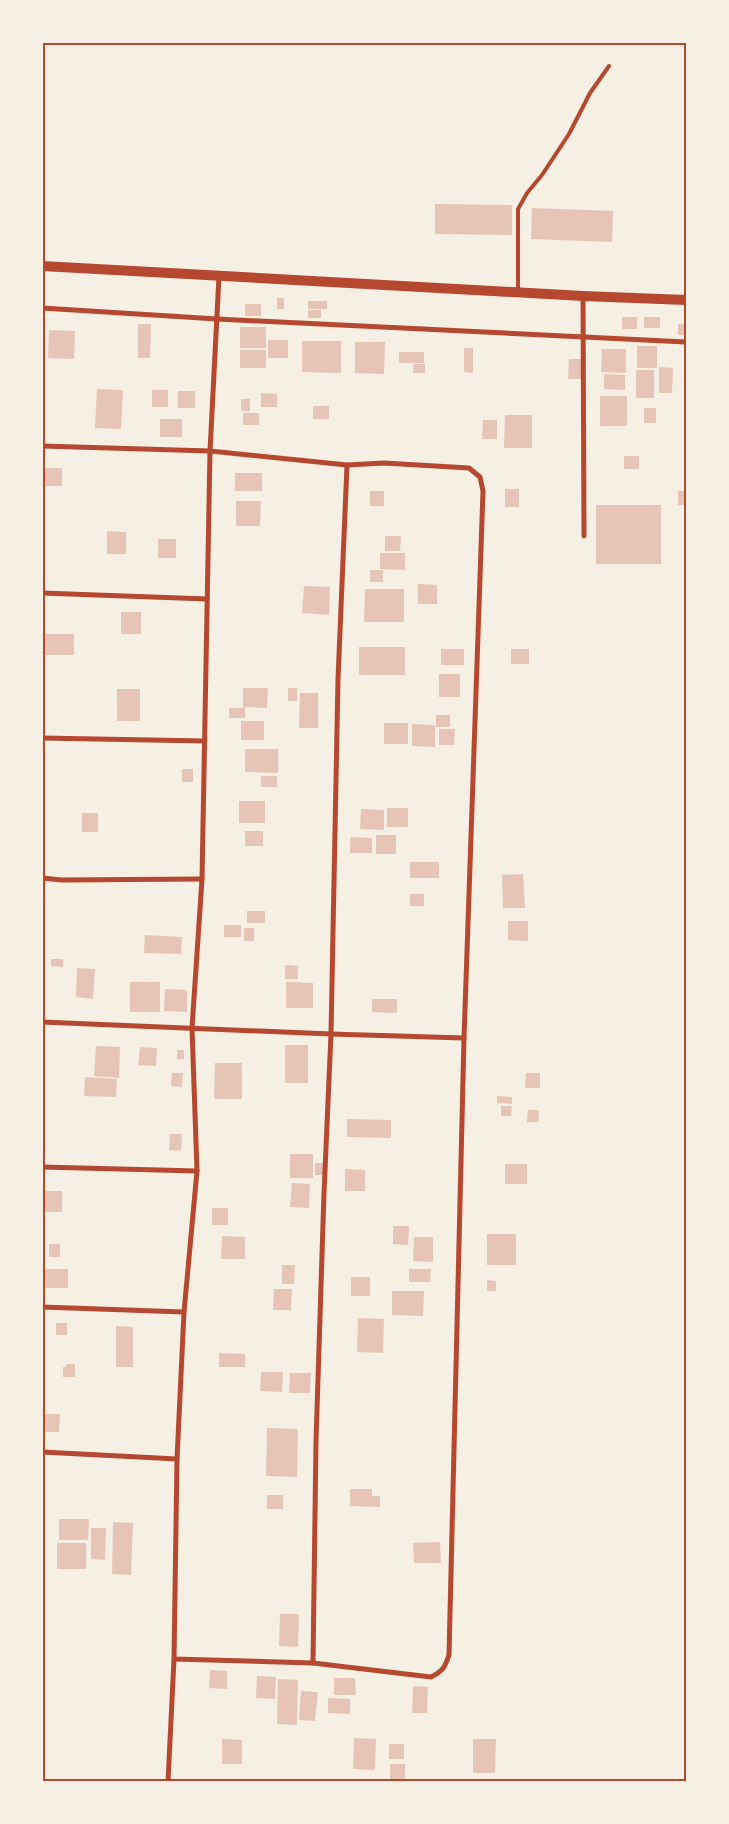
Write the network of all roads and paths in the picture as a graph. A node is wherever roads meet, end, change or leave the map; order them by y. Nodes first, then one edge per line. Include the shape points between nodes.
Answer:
1 (610, 66) dead end
2 (42, 266) edge
3 (219, 276) junction
4 (518, 292) junction
5 (583, 296) junction
6 (686, 300) edge
7 (42, 308) edge
8 (217, 319) junction
9 (583, 336) junction
10 (686, 342) edge
11 (42, 446) edge
12 (210, 451) junction
13 (346, 465) junction
14 (584, 536) dead end
15 (42, 593) edge
16 (207, 599) junction
17 (42, 738) edge
18 (205, 741) junction
19 (42, 878) edge
20 (202, 879) junction
21 (42, 1022) edge
22 (192, 1028) junction
23 (331, 1034) junction
24 (464, 1038) junction
25 (42, 1167) edge
26 (197, 1171) junction
27 (42, 1308) edge
28 (184, 1312) junction
29 (42, 1452) edge
30 (177, 1459) junction
31 (174, 1659) junction
32 (313, 1663) junction
33 (168, 1782) edge

1 - 4 lane via 518,209
2 - 3 main road
3 - 4 main road
3 - 8 street
4 - 5 main road
5 - 6 main road
5 - 9 street
7 - 8 street
8 - 9 street
8 - 12 street
9 - 10 street
9 - 14 street
11 - 12 street
12 - 13 street
12 - 16 street
13 - 23 street
13 - 24 street via 469,468 480,477 482,484
15 - 16 street
16 - 18 street
17 - 18 street
18 - 20 street
19 - 20 street
20 - 22 street
21 - 22 street
22 - 23 street
22 - 26 street
23 - 24 street
23 - 32 street via 317,1421
24 - 32 street via 449,1655 446,1667 431,1677
25 - 26 street
26 - 28 street
27 - 28 street
28 - 30 street
29 - 30 street
30 - 31 street
31 - 32 street
31 - 33 street

